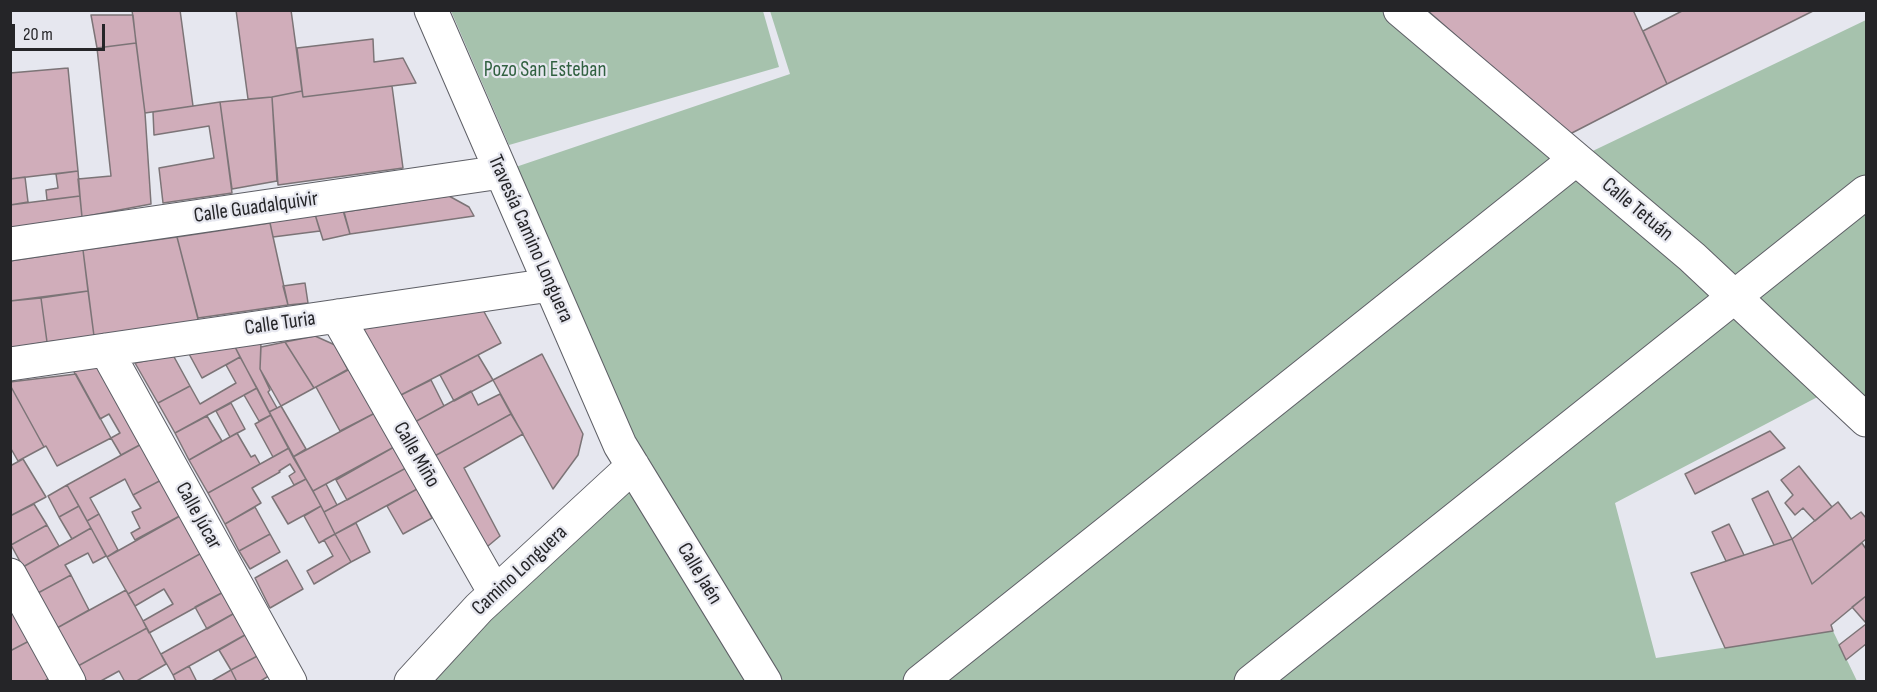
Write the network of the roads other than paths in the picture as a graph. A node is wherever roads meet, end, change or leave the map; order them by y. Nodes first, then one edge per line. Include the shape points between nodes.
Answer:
1 (431, 10) edge
2 (1400, 10) edge
3 (1576, 159) junction
4 (501, 172) junction
5 (1866, 192) edge
6 (10, 244) edge
7 (550, 285) junction
8 (1734, 296) junction
9 (337, 316) junction
10 (106, 350) junction
11 (10, 364) edge
12 (1863, 411) edge
13 (633, 466) junction
14 (10, 575) edge
15 (495, 593) junction
16 (69, 681) edge
17 (290, 681) edge
18 (411, 681) edge
19 (765, 681) edge
20 (920, 681) edge
21 (1251, 681) edge

1 - 4 street, Travesía Camino Longuera
2 - 3 street, Calle Tetuán
3 - 8 street, Calle Tetuán
3 - 20 street
4 - 6 street, Calle Guadalquivir
4 - 7 street, Travesía Camino Longuera
5 - 8 street
7 - 9 street, Calle Turia
7 - 13 street, Travesía Camino Longuera via 620,445
8 - 12 street, Calle Tetuán
8 - 21 street
9 - 10 street, Calle Turia
9 - 15 street, Calle Miño
10 - 11 street, Calle Turia
10 - 17 street, Calle Júcar
13 - 15 street, Camino Longuera
13 - 19 street, Calle Jaén
14 - 16 street
15 - 18 street, Camino Longuera

